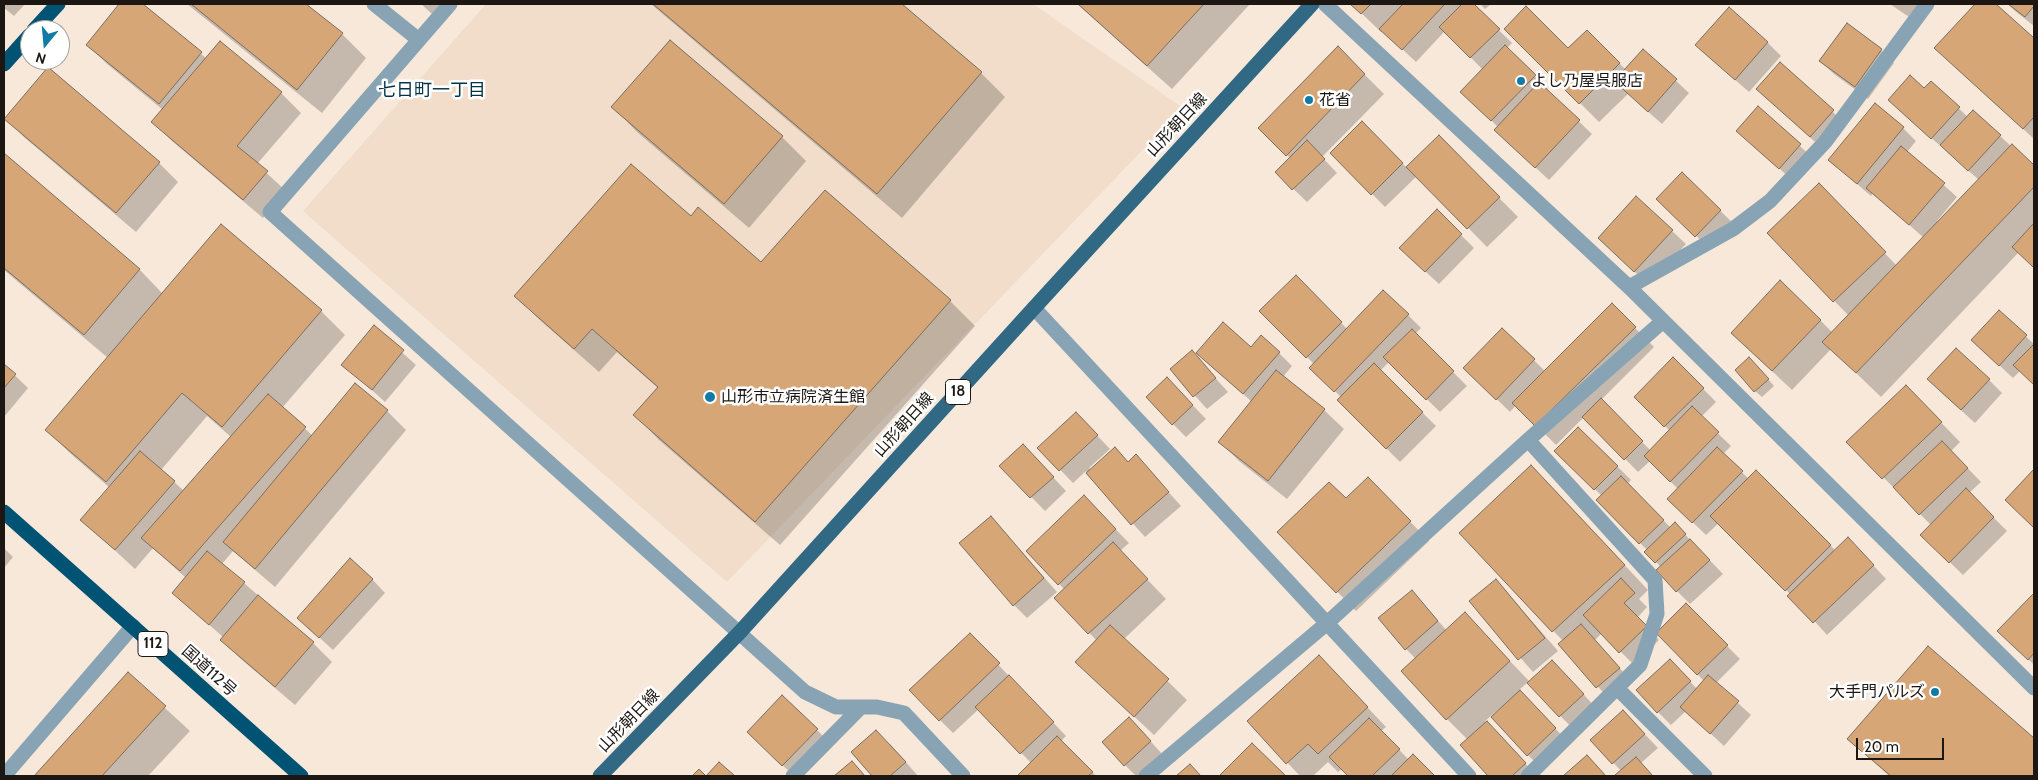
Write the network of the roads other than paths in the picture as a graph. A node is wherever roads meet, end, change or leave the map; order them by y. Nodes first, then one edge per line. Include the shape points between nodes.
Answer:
1 (58, 4) edge
2 (374, 4) edge
3 (450, 4) edge
4 (1312, 4) edge
5 (1325, 4) edge
6 (1927, 4) edge
7 (43, 20) edge
8 (419, 40) junction
9 (20, 46) edge
10 (4, 64) edge
11 (1628, 287) junction
12 (1034, 308) junction
13 (1663, 321) junction
14 (1528, 440) junction
15 (4, 512) edge
16 (1326, 624) junction
17 (133, 626) junction
18 (740, 632) junction
19 (1617, 688) junction
20 (2034, 688) edge
21 (860, 708) junction
22 (4, 776) edge
23 (301, 776) edge
24 (600, 776) edge
25 (793, 776) edge
26 (963, 776) edge
27 (1146, 776) edge
28 (1469, 776) edge
29 (1528, 776) edge
30 (1705, 776) edge

1 - 7 highway
2 - 8 street
3 - 8 street
4 - 12 main road, 山形朝日線 / 18
5 - 11 street
6 - 11 street via 1825,142 1770,201 1733,229
8 - 18 street via 270,212
9 - 10 highway
11 - 13 street
12 - 16 street
12 - 18 main road, 山形朝日線 / 18
13 - 14 street
13 - 20 street
14 - 16 street
14 - 19 street via 1656,580 1657,614 1640,665
15 - 17 highway, 国道112号 / 112
16 - 27 street
16 - 28 street
17 - 22 street
17 - 23 highway, 国道112号 / 112
18 - 21 street via 805,692 836,707
18 - 24 main road, 山形朝日線 / 18
19 - 29 street
19 - 30 street
21 - 25 street
21 - 26 street via 877,707 904,713

